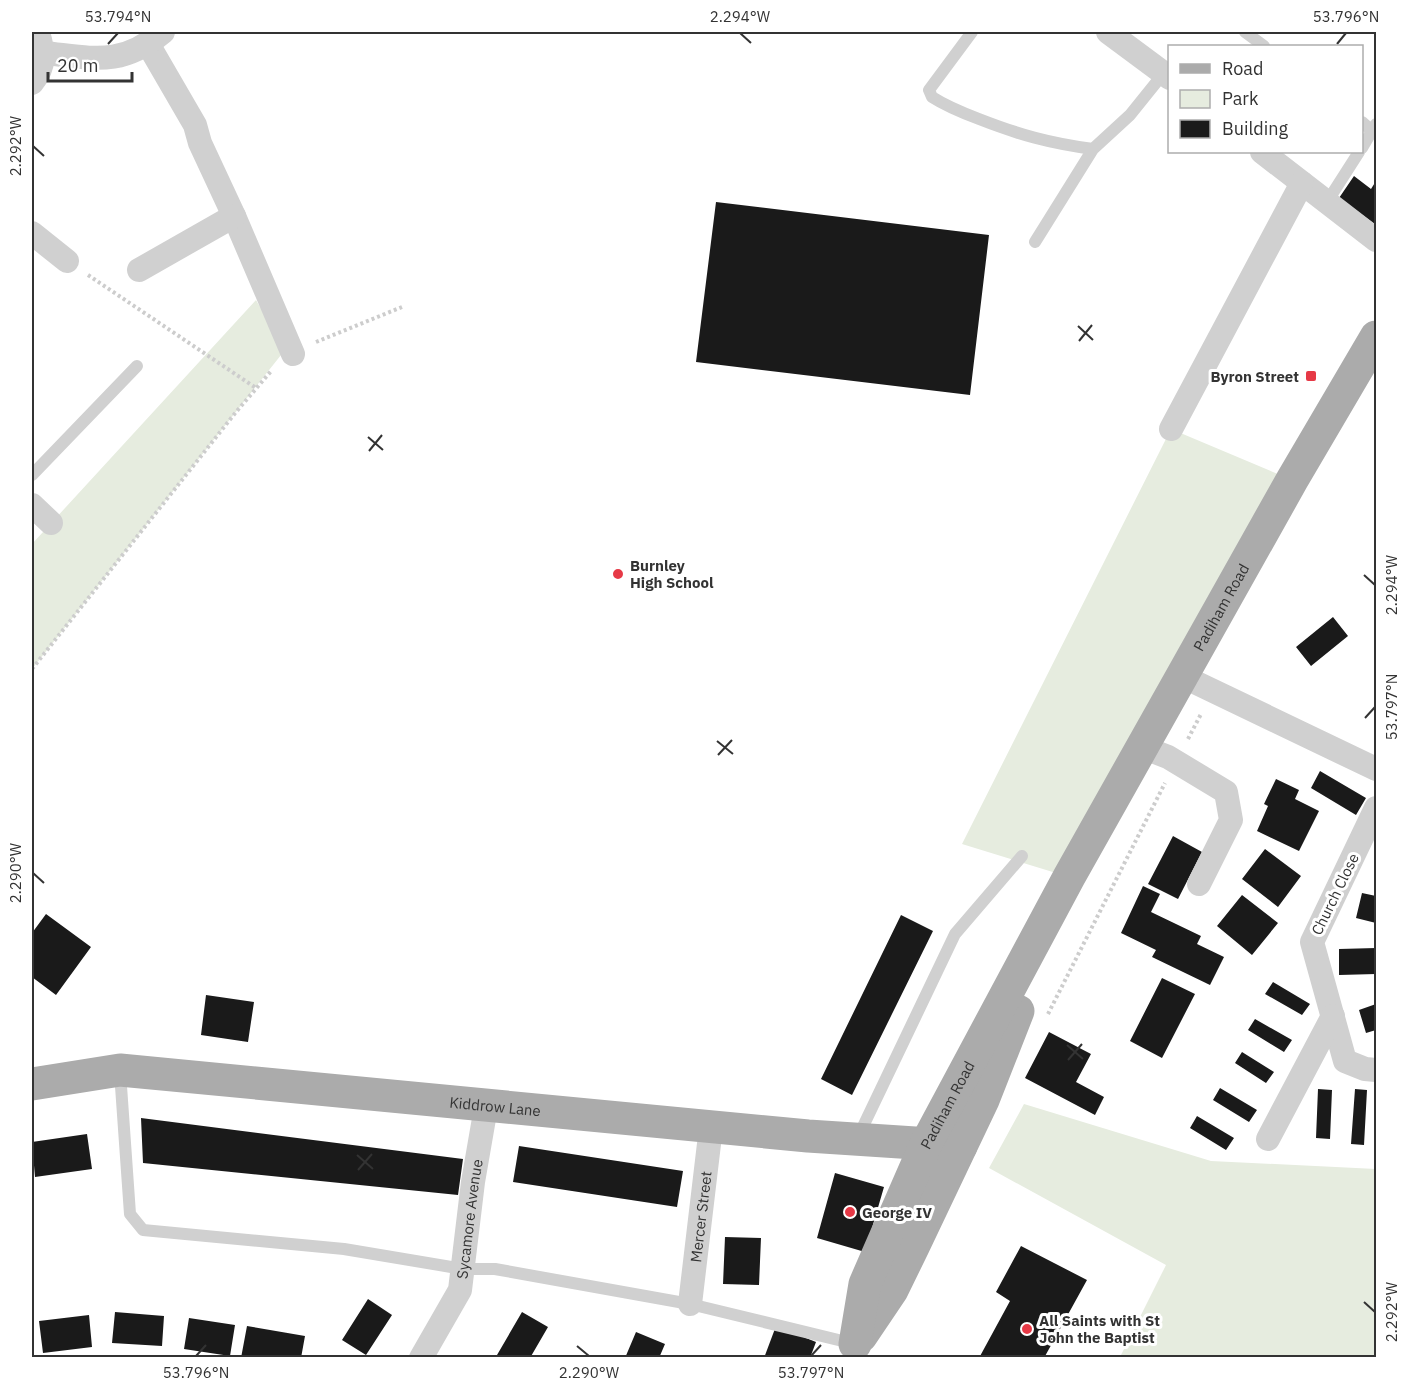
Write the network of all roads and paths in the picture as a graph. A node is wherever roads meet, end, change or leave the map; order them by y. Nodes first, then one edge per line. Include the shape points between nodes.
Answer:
1 (972, 32) edge
2 (1108, 32) edge
3 (1245, 32) edge
4 (155, 38) edge
5 (41, 42) edge
6 (1263, 45) edge
7 (1166, 76) edge
8 (32, 83) edge
9 (1374, 127) edge
10 (1363, 146) edge
11 (1093, 149) junction
12 (1263, 153) edge
13 (1358, 153) edge
14 (1302, 183) junction
15 (1327, 202) junction
16 (234, 216) junction
17 (32, 233) edge
18 (1377, 240) edge
19 (1035, 242) dead end
20 (67, 261) joint
21 (139, 270) dead end
22 (402, 307) dead end
23 (1377, 337) edge
24 (293, 354) junction
25 (137, 366) dead end
26 (256, 388) junction
27 (1171, 429) dead end
28 (32, 475) edge
29 (32, 505) edge
30 (51, 523) dead end
31 (32, 669) edge
32 (1182, 676) junction
33 (1214, 690) junction
34 (1142, 747) junction
35 (1176, 762) junction
36 (1377, 769) edge
37 (1377, 808) edge
38 (1022, 856) dead end
39 (1069, 878) junction
40 (1199, 884) dead end
41 (1048, 1016) dead end
42 (1333, 1016) junction
43 (120, 1070) junction
44 (1377, 1070) edge
45 (32, 1084) edge
46 (486, 1107) junction
47 (711, 1127) junction
48 (857, 1138) junction
49 (1268, 1139) dead end
50 (926, 1144) junction
51 (961, 1146) junction
52 (463, 1269) junction
53 (690, 1304) junction
54 (852, 1351) edge
55 (421, 1358) edge

1 - 11 lane via 929,90 932,96 1014,132
2 - 7 street
3 - 6 lane
4 - 5 street via 121,57 97,58
4 - 16 street
5 - 8 street via 38,75
7 - 11 lane
9 - 10 lane
11 - 19 lane
12 - 14 street
13 - 15 lane
14 - 15 street
14 - 27 street
15 - 18 street
16 - 21 street
16 - 24 street
17 - 20 street
20 - 26 path
22 - 24 path
23 - 32 main road, Padiham Road
24 - 26 path
25 - 28 lane
26 - 31 path
29 - 30 street
32 - 33 street
32 - 34 main road, Padiham Road
33 - 35 path
33 - 36 street
34 - 35 street
34 - 39 main road, Padiham Road
35 - 40 street via 1226,792 1231,820
35 - 41 path
37 - 42 street, Church Close via 1312,942
38 - 48 lane via 955,934
39 - 50 main road, Padiham Road
39 - 51 main road, Padiham Road via 983,1100
42 - 44 street, Church Close via 1345,1061
42 - 49 street
43 - 45 main road, Kiddrow Lane
43 - 46 main road, Kiddrow Lane
43 - 52 lane via 130,1214 143,1230 344,1249
46 - 47 main road, Kiddrow Lane
46 - 52 street, Sycamore Avenue
47 - 48 main road, Kiddrow Lane
47 - 53 street, Mercer Street
48 - 50 main road, Kiddrow Lane
50 - 51 main road, Kiddrow Lane
50 - 54 main road, Padiham Road via 865,1284
51 - 54 main road, Padiham Road via 892,1290
52 - 53 lane via 495,1269
52 - 55 street, Sycamore Avenue via 460,1290
53 - 54 lane

